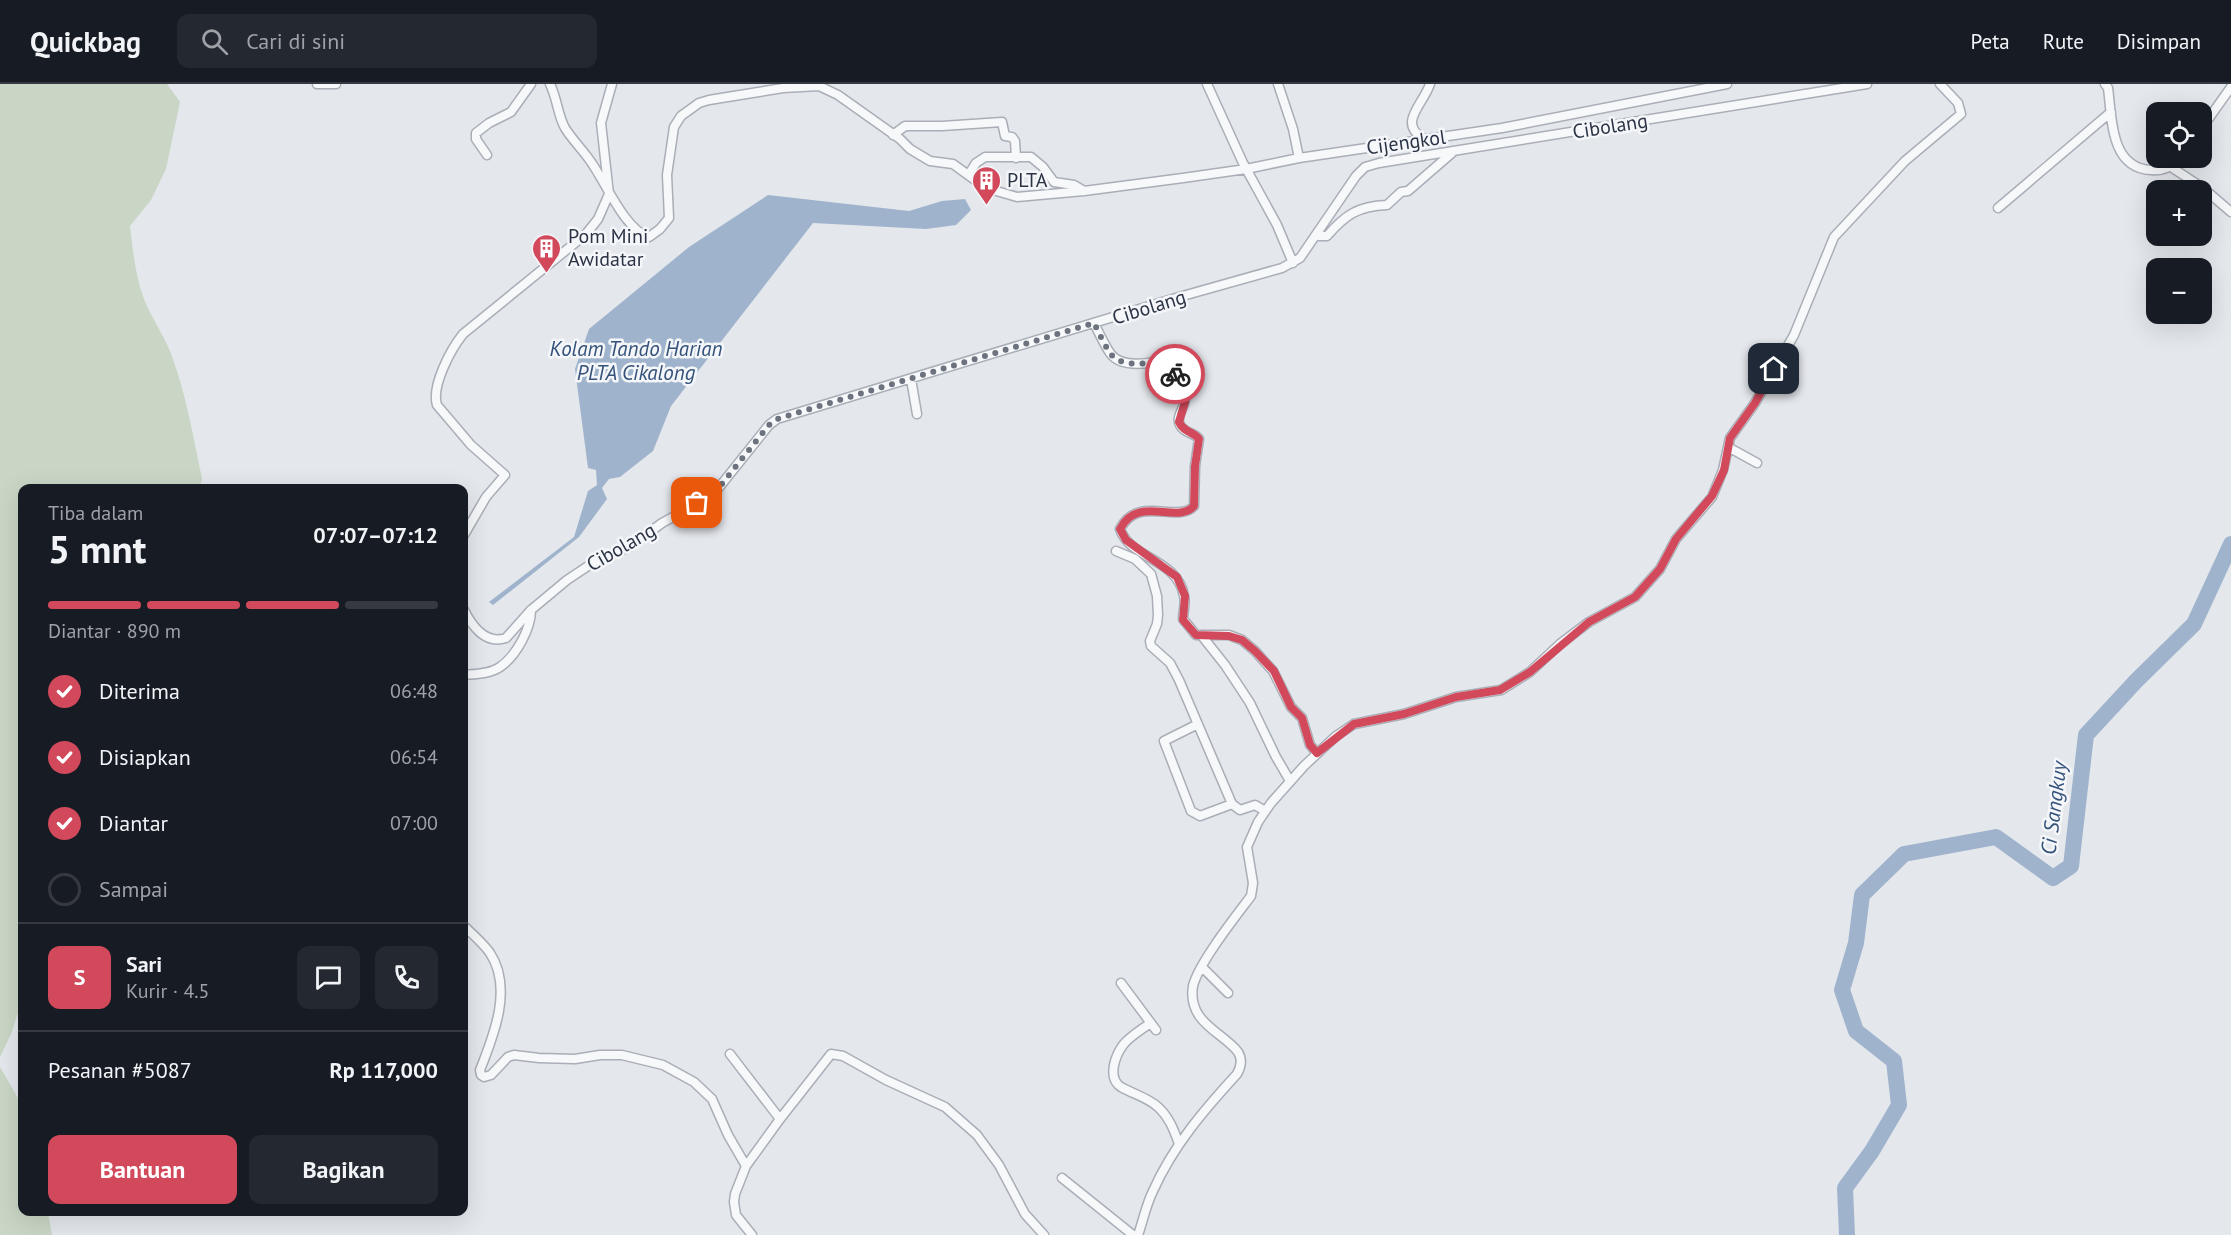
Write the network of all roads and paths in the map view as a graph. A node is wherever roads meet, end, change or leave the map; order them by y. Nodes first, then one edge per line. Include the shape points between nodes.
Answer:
1 (317, 84) edge
2 (336, 84) edge
3 (531, 84) edge
4 (550, 84) edge
5 (612, 84) edge
6 (1206, 84) edge
7 (1278, 84) edge
8 (1430, 84) edge
9 (1727, 84) edge
10 (1868, 84) edge
11 (1940, 84) edge
12 (2105, 84) edge
13 (793, 86) edge
14 (2231, 87) edge
15 (2111, 112) junction
16 (2212, 114) edge
17 (893, 135) junction
18 (1425, 139) junction
19 (1454, 151) junction
20 (487, 155) dead end
21 (1016, 158) junction
22 (1299, 158) junction
23 (2167, 168) edge
24 (2173, 168) edge
25 (1246, 169) junction
26 (969, 174) junction
27 (1084, 191) junction
28 (609, 194) junction
29 (1998, 208) dead end
30 (2231, 213) edge
31 (1316, 236) junction
32 (1293, 262) junction
33 (1094, 323) junction
34 (911, 379) junction
35 (917, 414) dead end
36 (1728, 447) junction
37 (1757, 463) dead end
38 (468, 527) edge
39 (1116, 551) dead end
40 (531, 610) junction
41 (468, 616) edge
42 (1202, 636) junction
43 (468, 674) edge
44 (1198, 724) junction
45 (1317, 753) junction
46 (1290, 781) junction
47 (1232, 804) junction
48 (1265, 811) junction
49 (468, 930) edge
50 (1204, 963) junction
51 (1121, 983) dead end
52 (1228, 993) dead end
53 (730, 1054) dead end
54 (780, 1119) junction
55 (1179, 1144) junction
56 (746, 1166) junction
57 (1062, 1178) dead end
58 (752, 1235) edge
59 (1044, 1235) edge
60 (1132, 1235) edge
61 (1138, 1235) edge

1 - 2 street
3 - 20 street via 511,112 476,134
4 - 28 street via 565,128
5 - 28 street via 601,123
6 - 25 street
7 - 22 street
8 - 18 street via 1412,120 1414,131
9 - 18 street, Cijengkol
10 - 19 street, Cibolang
11 - 36 street via 1958,103 1960,114 1905,161 1834,237 1802,318
12 - 15 street
13 - 17 street, Cijengkol via 822,87
13 - 28 street, Cijengkol via 709,100 681,116 674,127 667,175 669,218 654,235 645,236 634,228
14 - 16 street
15 - 23 street via 2115,142 2129,161 2145,169
15 - 29 street
17 - 21 street via 905,126 1002,122 1005,136 1015,141
17 - 26 street, Cijengkol via 930,161 953,164
18 - 22 street, Cijengkol
19 - 31 street via 1386,206 1368,206 1342,218 1327,236
19 - 31 street, Cibolang via 1365,167
21 - 26 street, Cijengkol via 986,157
21 - 27 street, Cijengkol via 1030,157 1054,182
22 - 25 street, Cijengkol
24 - 30 street
25 - 27 street, Cijengkol
25 - 32 street
26 - 27 street, Cijengkol via 987,188 1017,197
28 - 38 street via 586,234 464,334 450,353 441,375 437,405 471,446 505,475
31 - 32 street, Cibolang
32 - 33 street, Cibolang
33 - 34 street, Cibolang
33 - 42 street via 1111,355 1122,361 1144,365 1167,358 1185,402 1179,422 1187,433 1199,439 1194,506 1187,512 1138,512 1128,517 1120,529 1126,540 1177,577 1185,596 1183,620 1196,635
34 - 35 street
34 - 40 street, Cibolang via 777,419 713,495 662,523 629,547 594,562
36 - 37 street
36 - 45 street via 1724,470 1712,496 1635,597 1589,622 1530,672 1500,690 1456,697 1404,714 1354,724
39 - 44 street via 1135,559 1151,574 1158,615 1151,646 1170,663
40 - 41 street, Cibolang via 503,640 480,634
40 - 43 street via 529,627 505,663 493,670
42 - 45 street via 1229,636 1242,640 1255,651 1274,671
42 - 46 street via 1250,703
44 - 47 street
44 - 47 street via 1164,741 1191,811 1200,816
45 - 46 street
46 - 48 street
47 - 48 street via 1240,810 1255,805
48 - 50 street via 1247,848 1253,883 1251,896
49 - 56 street via 490,952 499,970 502,993 481,1075 491,1075 514,1055 575,1059 622,1055 663,1065 694,1082 712,1099
50 - 52 street
50 - 55 street via 1193,986 1197,1010 1209,1028 1238,1052 1241,1067
51 - 55 street via 1152,1027 1124,1044 1114,1066 1115,1082 1158,1107 1169,1120
53 - 54 street
54 - 56 street
54 - 59 street via 831,1054 843,1056 945,1107 977,1135 999,1165 1025,1214
55 - 61 street via 1152,1192
56 - 58 street via 734,1202 736,1215
57 - 60 street

